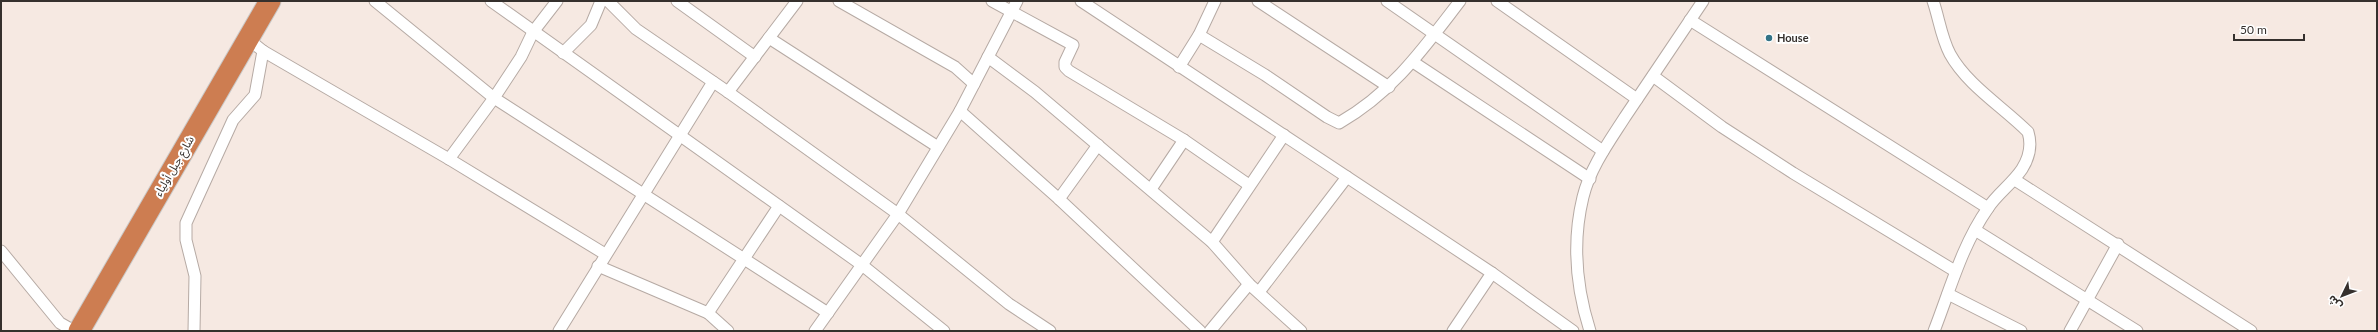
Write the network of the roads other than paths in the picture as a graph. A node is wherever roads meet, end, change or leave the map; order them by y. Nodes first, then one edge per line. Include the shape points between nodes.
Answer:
1 (270, 1) edge
2 (374, 1) edge
3 (491, 1) edge
4 (557, 1) edge
5 (601, 1) edge
6 (608, 1) edge
7 (677, 1) edge
8 (797, 1) edge
9 (838, 1) edge
10 (992, 1) edge
11 (1017, 1) edge
12 (1081, 1) edge
13 (1215, 1) edge
14 (1258, 1) edge
15 (1387, 1) edge
16 (1460, 1) edge
17 (1497, 1) edge
18 (1702, 1) edge
19 (1933, 1) edge
20 (1011, 11) junction
21 (1690, 20) junction
22 (533, 32) junction
23 (1199, 34) junction
24 (1433, 35) junction
25 (769, 38) junction
26 (256, 45) junction
27 (563, 53) junction
28 (754, 57) junction
29 (988, 57) junction
30 (1413, 62) junction
31 (1179, 66) junction
32 (1653, 76) junction
33 (713, 82) junction
34 (974, 84) junction
35 (1389, 87) junction
36 (728, 92) junction
37 (494, 98) junction
38 (1637, 99) junction
39 (960, 111) junction
40 (1284, 135) junction
41 (679, 136) junction
42 (1184, 140) junction
43 (1098, 145) junction
44 (938, 147) junction
45 (1603, 151) junction
46 (449, 159) junction
47 (1347, 177) junction
48 (1590, 179) junction
49 (2015, 180) junction
50 (1249, 185) junction
51 (1151, 189) junction
52 (643, 194) junction
53 (1059, 199) junction
54 (779, 206) junction
55 (1988, 208) junction
56 (898, 214) junction
57 (1975, 230) junction
58 (1212, 242) junction
59 (2118, 244) junction
60 (1, 251) edge
61 (605, 254) junction
62 (743, 258) junction
63 (862, 265) junction
64 (598, 266) junction
65 (1955, 271) junction
66 (1492, 274) junction
67 (1249, 284) junction
68 (1259, 292) junction
69 (1948, 294) junction
70 (2086, 299) junction
71 (828, 312) junction
72 (708, 313) junction
73 (74, 331) edge
74 (79, 331) edge
75 (194, 331) edge
76 (559, 331) edge
77 (728, 331) edge
78 (815, 331) edge
79 (944, 331) edge
80 (1050, 331) edge
81 (1200, 331) edge
82 (1210, 331) edge
83 (1301, 331) edge
84 (1453, 331) edge
85 (1573, 331) edge
86 (1590, 331) edge
87 (1934, 331) edge
88 (2021, 331) edge
89 (2070, 331) edge
90 (2137, 331) edge
91 (2251, 331) edge

1 - 26 highway, شارع جبل أولياء
2 - 37 street
3 - 22 street
4 - 22 street
5 - 27 street via 591,24
6 - 33 street via 636,29
7 - 28 street
8 - 25 street
9 - 34 street via 955,67
10 - 20 street
11 - 20 street
12 - 31 street
13 - 23 street
14 - 35 street
15 - 24 street
16 - 24 street
17 - 38 street
18 - 21 street
19 - 49 street via 1944,42 1951,56 1967,75 2028,132 2030,152
20 - 29 street
20 - 42 street via 1073,45 1065,62 1069,71
21 - 32 street
21 - 55 street
22 - 27 street
22 - 37 street via 521,57
23 - 31 street
23 - 35 street via 1340,123
24 - 30 street
24 - 45 street
25 - 28 street
25 - 44 street
26 - 46 street
26 - 74 highway, شارع جبل أولياء
26 - 75 street via 254,95 233,120 186,223 186,240 195,276
27 - 41 street
28 - 36 street
29 - 34 street
29 - 43 street via 1035,92
30 - 35 street
30 - 48 street
31 - 40 street
32 - 38 street
32 - 65 street via 1722,127 1793,173
33 - 36 street
33 - 41 street
34 - 39 street
36 - 56 street
37 - 46 street
37 - 52 street
38 - 45 street
39 - 44 street
39 - 53 street
40 - 47 street
40 - 50 street
41 - 52 street
41 - 54 street
42 - 50 street
42 - 51 street
43 - 51 street
43 - 53 street
44 - 56 street
45 - 48 street
46 - 61 street
47 - 66 street
47 - 68 street
48 - 86 street via 1583,196 1576,271
49 - 55 street
49 - 59 street
50 - 58 street
51 - 58 street
52 - 61 street
52 - 62 street
53 - 81 street
54 - 62 street
54 - 63 street
55 - 57 street
56 - 63 street
56 - 80 street via 1009,304
57 - 65 street
57 - 70 street
58 - 67 street
59 - 70 street
59 - 91 street
60 - 73 street via 60,323
61 - 64 street
62 - 71 street
62 - 72 street
63 - 71 street
63 - 79 street
64 - 72 street
64 - 76 street
65 - 69 street
66 - 84 street
66 - 85 street
67 - 68 street
67 - 82 street
68 - 83 street
69 - 87 street
69 - 88 street
70 - 89 street
70 - 90 street
71 - 78 street
72 - 77 street

